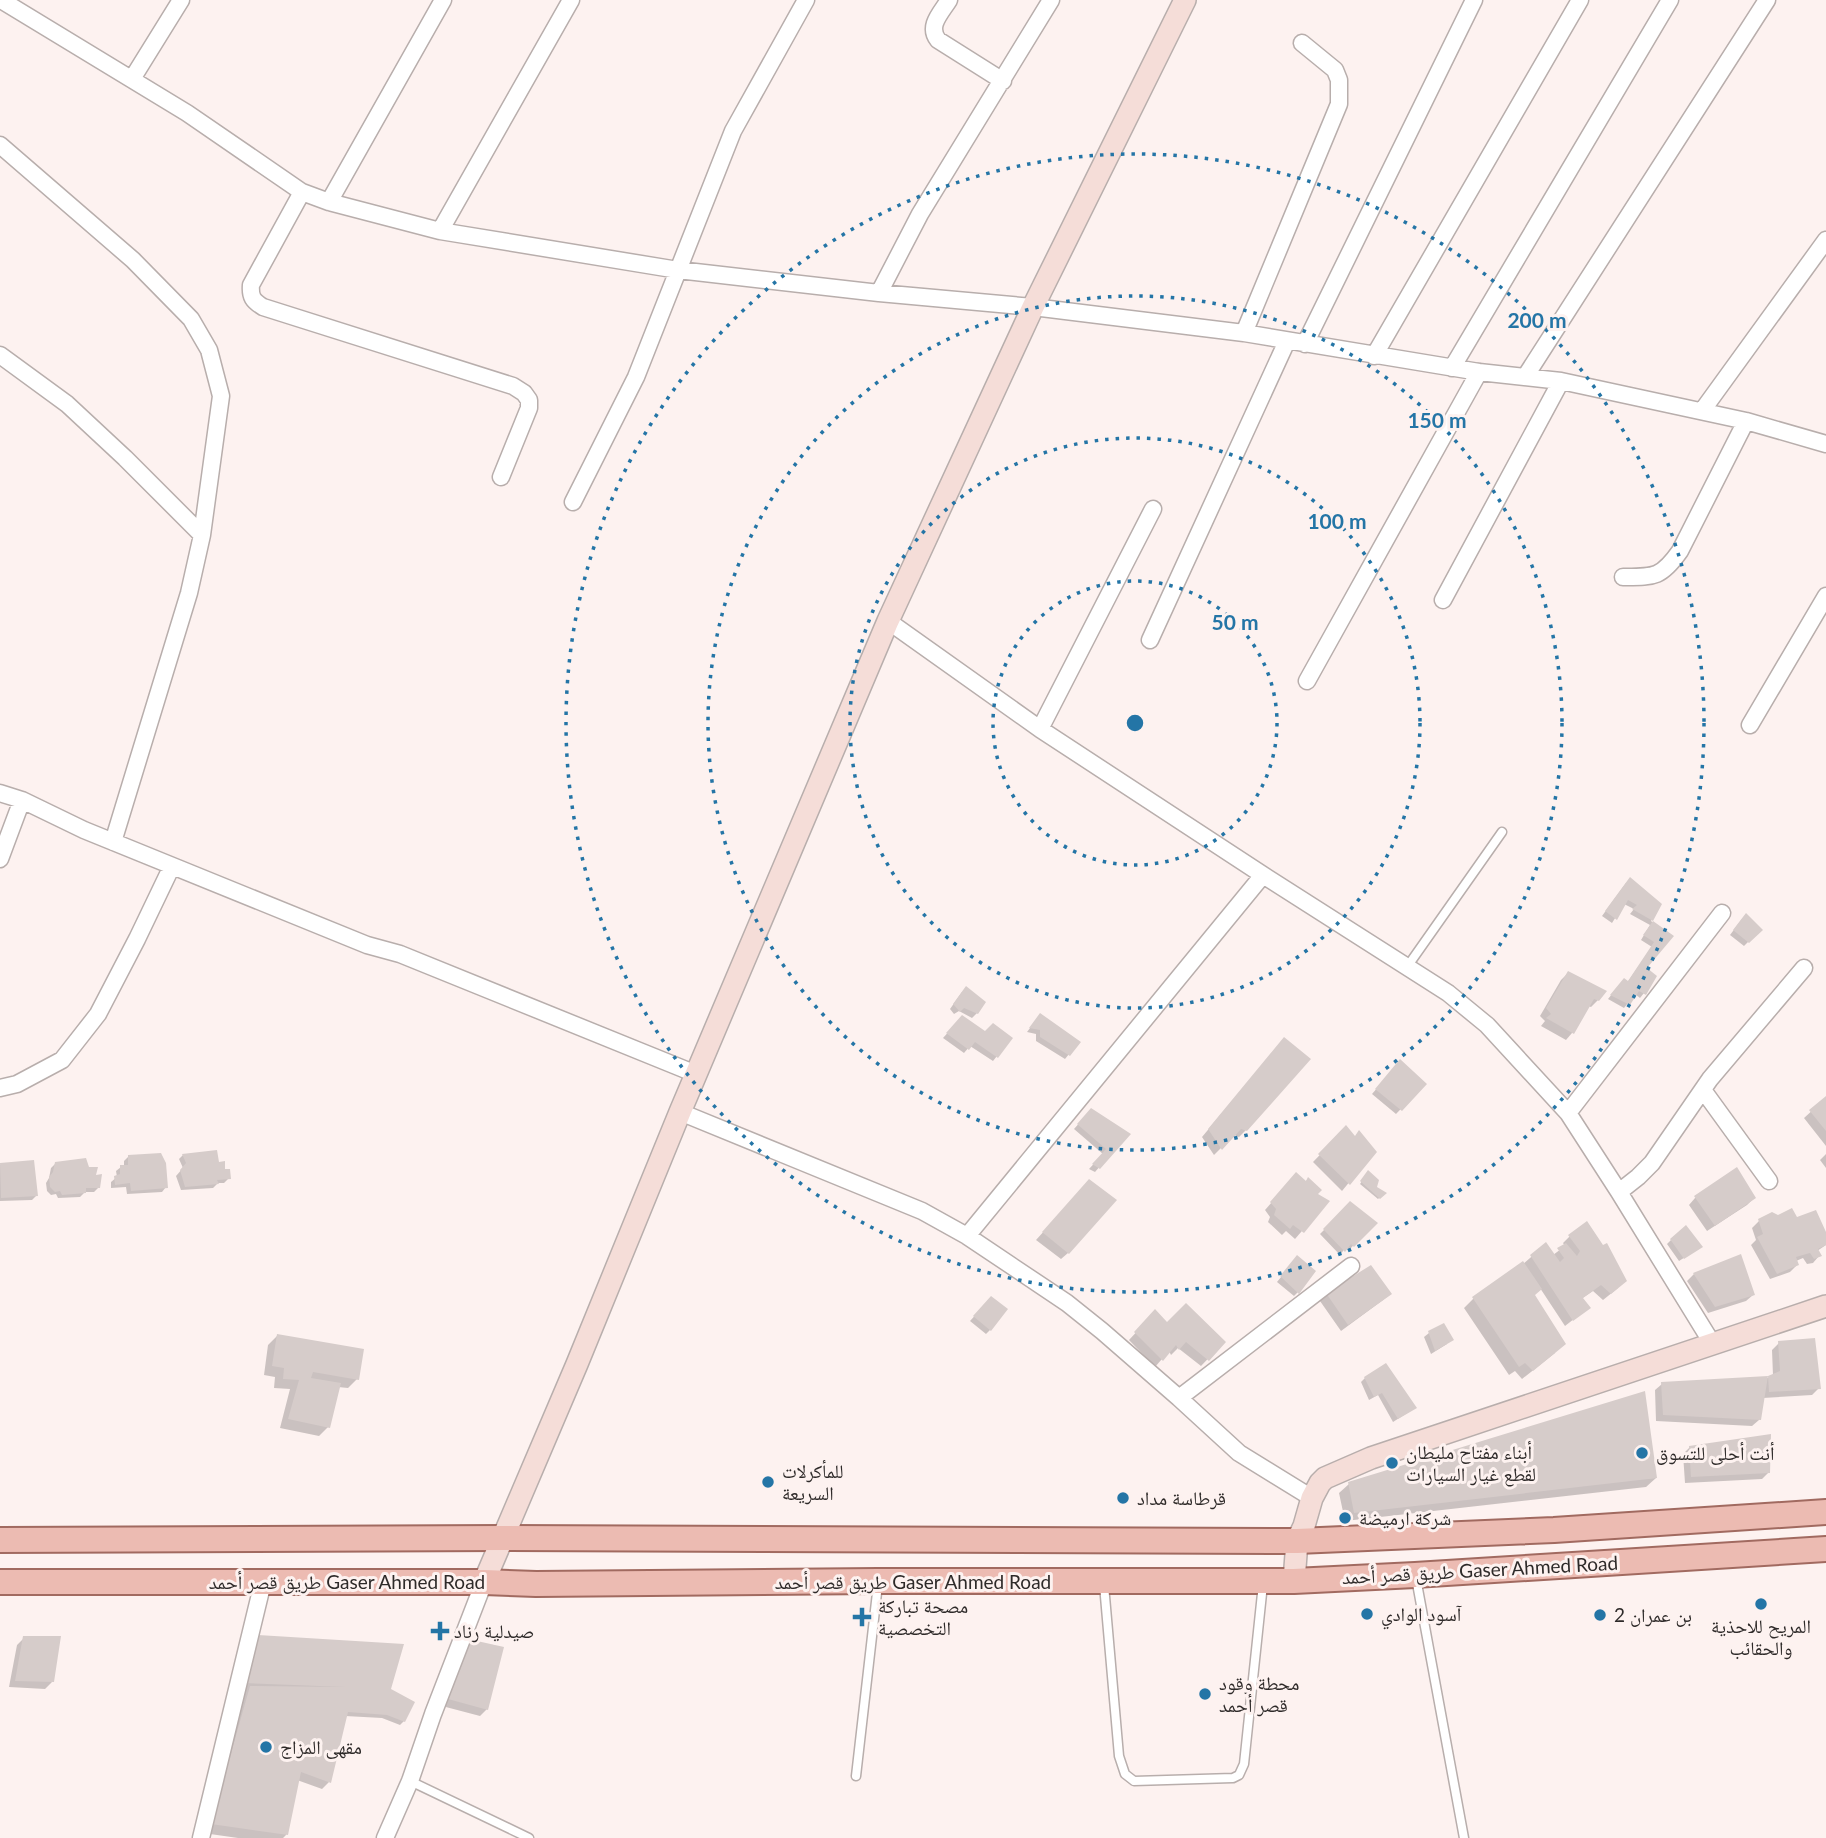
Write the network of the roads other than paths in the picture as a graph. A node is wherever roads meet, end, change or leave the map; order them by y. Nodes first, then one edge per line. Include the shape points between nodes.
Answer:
1 (1, 0) edge
2 (181, 0) edge
3 (443, 0) edge
4 (571, 0) edge
5 (806, 0) edge
6 (949, 0) edge
7 (1051, 0) edge
8 (1185, 0) edge
9 (1474, 0) edge
10 (1580, 0) edge
11 (1670, 0) edge
12 (1767, 0) edge
13 (1302, 43) dead end
14 (132, 79) junction
15 (1003, 81) junction
16 (0, 145) edge
17 (302, 192) junction
18 (329, 202) junction
19 (440, 231) junction
20 (1826, 240) edge
21 (678, 270) junction
22 (879, 293) junction
23 (1033, 307) junction
24 (1244, 333) junction
25 (1287, 341) junction
26 (1305, 344) junction
27 (0, 355) edge
28 (1374, 356) junction
29 (1452, 368) junction
30 (1479, 372) junction
31 (1525, 377) junction
32 (1561, 381) junction
33 (1702, 411) junction
34 (1746, 421) junction
35 (1823, 437) edge
36 (501, 477) dead end
37 (573, 502) dead end
38 (1153, 509) dead end
39 (201, 536) junction
40 (1623, 577) dead end
41 (1826, 597) edge
42 (1443, 600) dead end
43 (888, 621) junction
44 (1150, 640) dead end
45 (1307, 681) dead end
46 (1750, 725) dead end
47 (1040, 729) junction
48 (0, 793) edge
49 (22, 800) junction
50 (1502, 832) dead end
51 (113, 842) junction
52 (0, 859) edge
53 (172, 866) junction
54 (1263, 875) junction
55 (1722, 913) dead end
56 (1407, 967) junction
57 (1804, 968) dead end
58 (696, 1074) junction
59 (0, 1088) edge
60 (1703, 1090) junction
61 (680, 1112) junction
62 (1568, 1113) junction
63 (1769, 1181) dead end
64 (1619, 1192) junction
65 (968, 1236) junction
66 (1351, 1266) dead end
67 (1826, 1306) edge
68 (1712, 1343) junction
69 (1179, 1398) junction
70 (1312, 1499) junction
71 (1826, 1512) edge
72 (504, 1538) junction
73 (0, 1540) edge
74 (1297, 1541) junction
75 (1826, 1549) edge
76 (1415, 1575) junction
77 (878, 1581) junction
78 (1263, 1581) junction
79 (1294, 1581) junction
80 (0, 1582) edge
81 (263, 1582) junction
82 (484, 1582) junction
83 (1103, 1582) junction
84 (856, 1776) dead end
85 (410, 1781) junction
86 (201, 1838) edge
87 (385, 1838) edge
88 (529, 1838) edge
89 (1464, 1838) edge

1 - 14 street
2 - 14 street
3 - 18 street
4 - 19 street
5 - 21 street via 733,131
6 - 15 street via 932,28 934,36
7 - 15 street
8 - 23 street
9 - 26 street
10 - 28 street
11 - 29 street
12 - 31 street
13 - 24 street via 1335,70 1339,104
14 - 17 street
15 - 22 street via 920,214
16 - 39 street via 133,260 191,318 209,349 221,396
17 - 18 street
17 - 36 street via 251,285 254,301 524,393 529,408
18 - 19 street
19 - 21 street
20 - 33 street
21 - 22 street
21 - 37 street via 636,377
22 - 23 street
23 - 24 street
23 - 43 street
24 - 25 street
25 - 26 street
25 - 44 street
26 - 28 street
27 - 39 street via 67,404
28 - 29 street
29 - 30 street
30 - 31 street
30 - 45 street
31 - 32 street
32 - 33 street
32 - 42 street
33 - 34 street
34 - 35 street
34 - 40 street via 1668,568 1647,577
38 - 47 street
39 - 51 street via 189,593
41 - 46 street
43 - 47 street
43 - 58 street
47 - 54 street
48 - 49 street
49 - 51 street
49 - 52 street
50 - 56 lane
51 - 53 street
53 - 58 street
53 - 59 street via 98,1014 62,1060
54 - 56 street
54 - 65 street
55 - 62 street
56 - 62 street via 1487,1025
57 - 60 street
58 - 61 street
60 - 63 street
60 - 64 street via 1652,1163
61 - 65 street via 922,1211
61 - 72 street
62 - 64 street
64 - 68 street
65 - 69 street via 1066,1303
66 - 69 street
67 - 68 street
68 - 70 street via 1371,1458 1325,1478
69 - 70 street via 1239,1453
70 - 74 street
71 - 74 main road, طريق قصر أحمد Gaser Ahmed Road
72 - 73 main road, طريق قصر أحمد Gaser Ahmed Road
72 - 74 main road, طريق قصر أحمد Gaser Ahmed Road
72 - 82 street
74 - 79 street
75 - 76 main road, طريق قصر أحمد Gaser Ahmed Road
76 - 79 main road, طريق قصر أحمد Gaser Ahmed Road
76 - 89 lane
77 - 82 main road, طريق قصر أحمد Gaser Ahmed Road
77 - 83 main road, طريق قصر أحمد Gaser Ahmed Road
77 - 84 lane
78 - 79 main road, طريق قصر أحمد Gaser Ahmed Road
78 - 83 main road, طريق قصر أحمد Gaser Ahmed Road
78 - 83 lane via 1244,1764 1239,1775 1134,1781 1125,1774 1119,1756
80 - 81 main road, طريق قصر أحمد Gaser Ahmed Road
81 - 82 main road, طريق قصر أحمد Gaser Ahmed Road
81 - 86 street
82 - 85 street
85 - 87 street
85 - 88 lane

